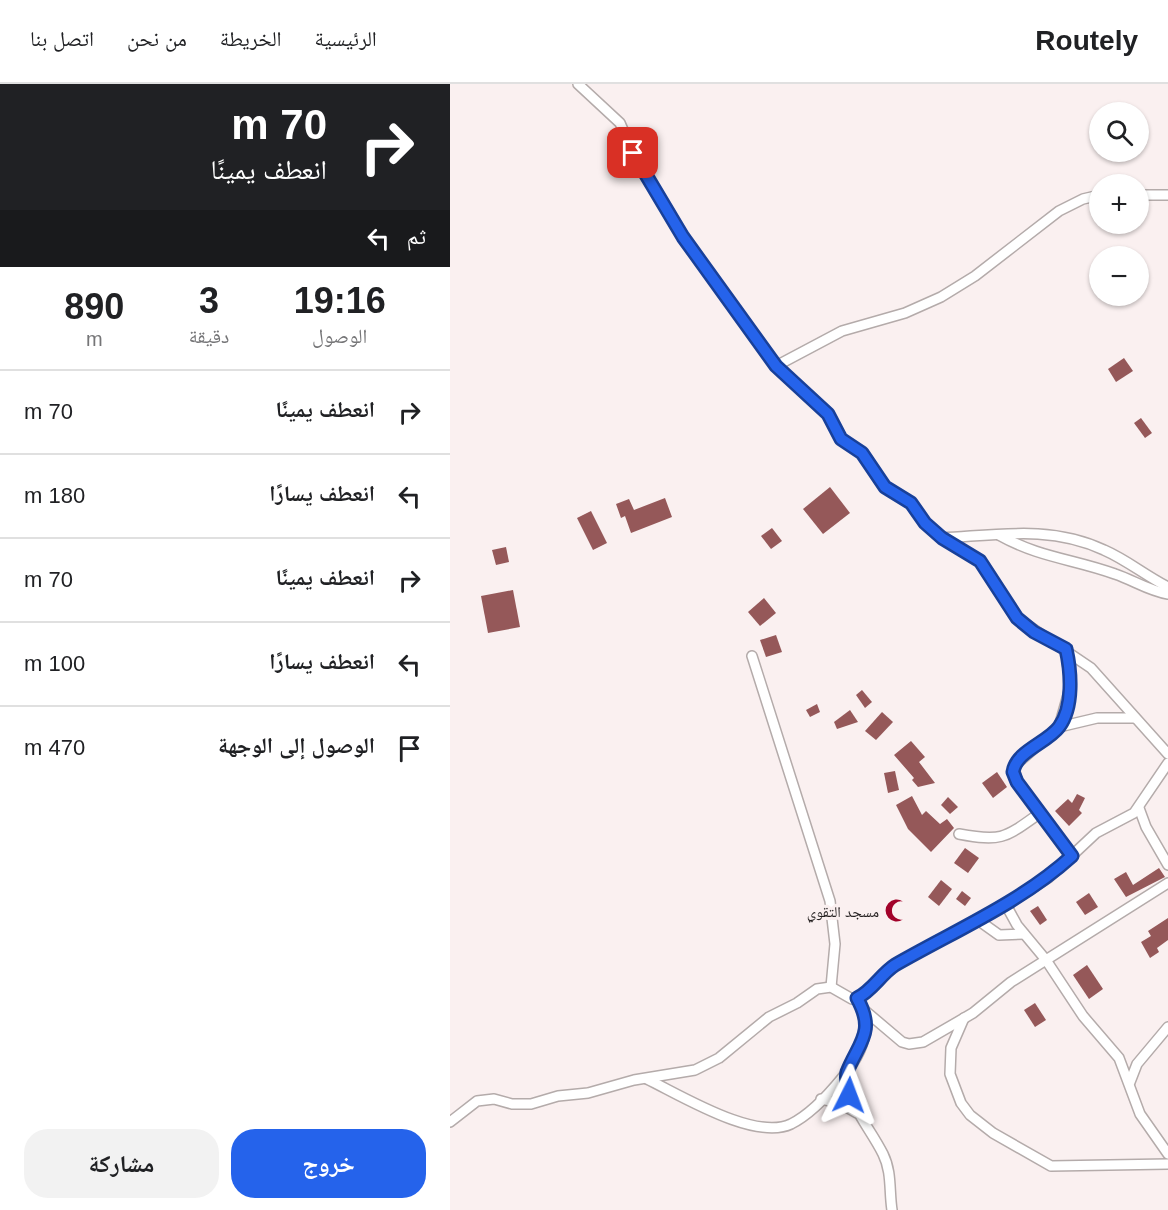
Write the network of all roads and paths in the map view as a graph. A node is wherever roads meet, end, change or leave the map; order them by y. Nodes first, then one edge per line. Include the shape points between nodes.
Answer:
1 (579, 84) edge
2 (1149, 195) edge
3 (1168, 195) edge
4 (1089, 198) edge
5 (776, 366) junction
6 (999, 534) junction
7 (942, 538) junction
8 (1168, 587) edge
9 (1168, 594) edge
10 (1066, 649) junction
11 (752, 656) dead end
12 (1135, 718) junction
13 (1059, 727) junction
14 (1168, 754) edge
15 (1168, 763) edge
16 (1139, 808) junction
17 (1040, 813) junction
18 (959, 834) dead end
19 (1072, 856) junction
20 (1168, 865) edge
21 (1168, 883) edge
22 (1006, 905) junction
23 (978, 920) junction
24 (1024, 934) junction
25 (1046, 960) junction
26 (831, 987) junction
27 (857, 998) junction
28 (863, 1009) junction
29 (964, 1018) junction
30 (1168, 1027) edge
31 (846, 1073) junction
32 (645, 1078) junction
33 (1130, 1082) junction
34 (821, 1099) junction
35 (859, 1115) junction
36 (450, 1122) edge
37 (1168, 1154) edge
38 (1168, 1164) edge
39 (892, 1210) edge

1 - 5 street via 620,123 633,153 683,237
2 - 3 street
4 - 5 street via 1059,211 975,276 941,297 905,313 842,331
5 - 7 street via 828,414 841,439 862,453 885,487 911,503
6 - 7 street
6 - 8 street via 1040,532 1079,540 1119,557
6 - 9 street via 1042,555 1108,571
7 - 10 street via 980,561 1005,604 1025,625
10 - 12 street via 1100,677
10 - 13 street via 1070,688
11 - 26 street via 830,901 834,944
12 - 13 street via 1097,718
12 - 14 street
13 - 17 street via 1014,766 1014,777
15 - 16 street
16 - 19 street via 1096,833
16 - 20 street
17 - 18 street via 1002,837 987,839
17 - 19 street
19 - 22 street
21 - 25 street
22 - 23 street
22 - 24 street
23 - 24 street via 999,934
23 - 27 street via 893,966
24 - 25 street
25 - 29 street via 1011,981
25 - 33 street via 1083,1016 1119,1058
26 - 27 street
26 - 32 street via 817,989 769,1017 708,1065 682,1074
27 - 28 street
28 - 29 street via 891,1035 909,1044 923,1042
28 - 31 street via 866,1033
29 - 38 street via 951,1048 950,1074 961,1103 993,1133 1051,1166
30 - 33 street via 1137,1065
31 - 34 street
31 - 35 street via 849,1095
32 - 34 street via 741,1123 766,1129 791,1124
32 - 36 street via 531,1104 477,1101
33 - 37 street via 1140,1114
34 - 35 street via 841,1104
35 - 39 street via 889,1170

